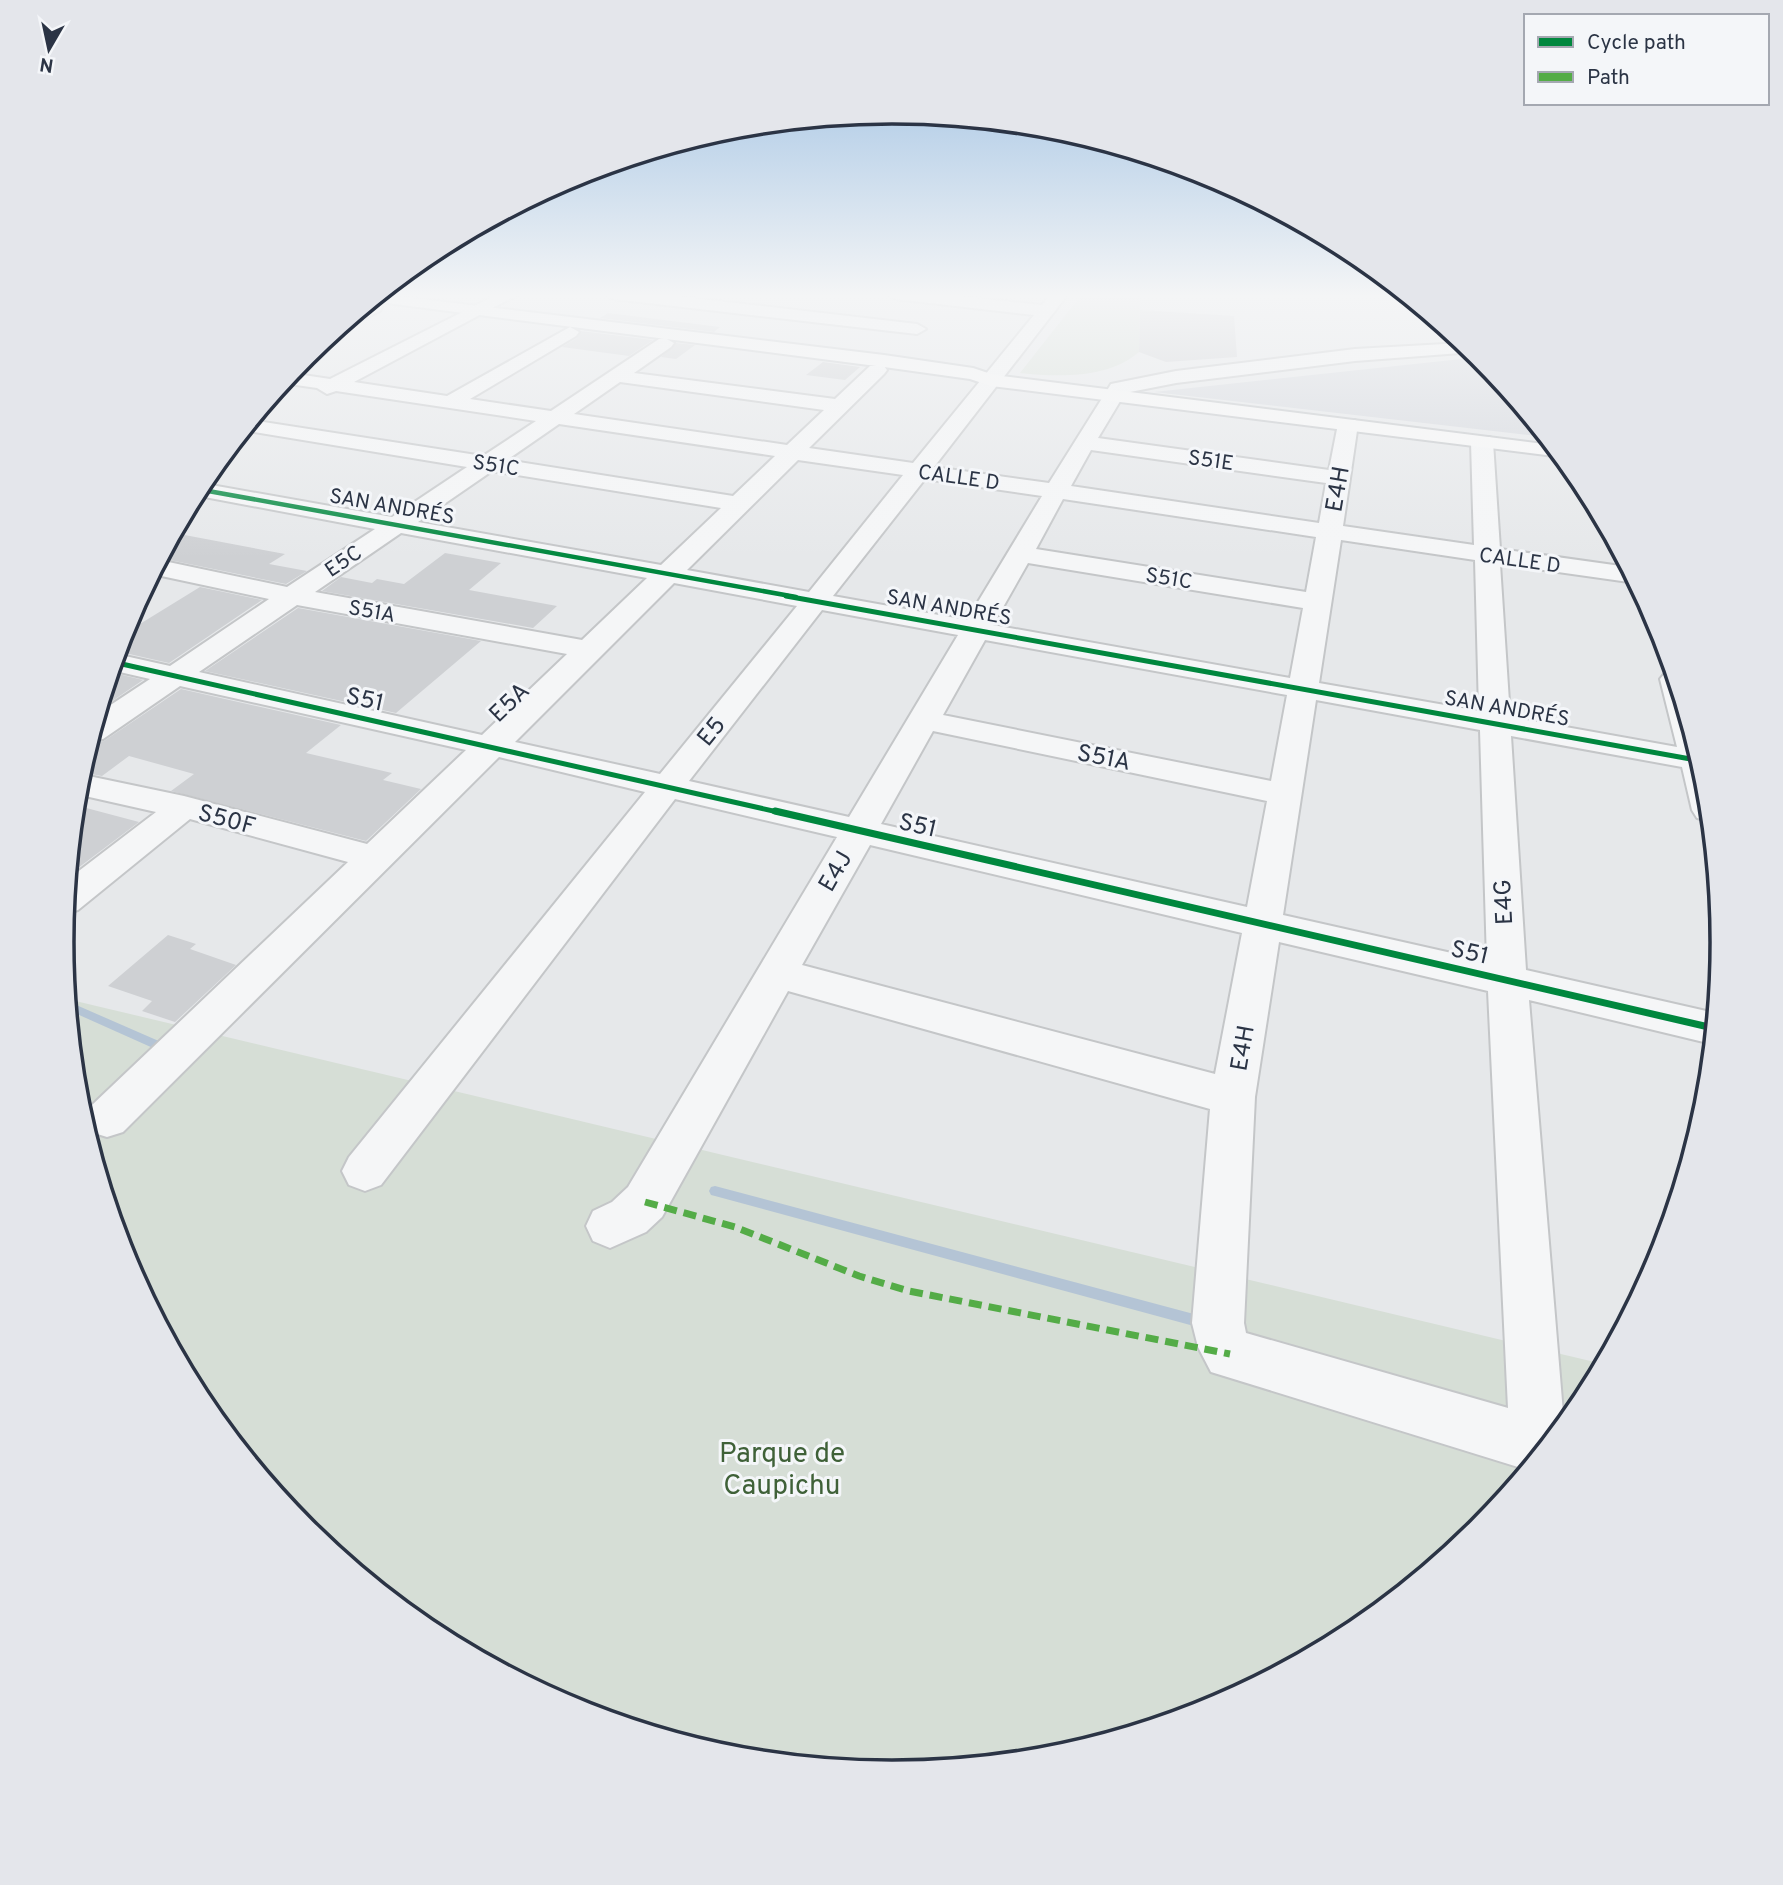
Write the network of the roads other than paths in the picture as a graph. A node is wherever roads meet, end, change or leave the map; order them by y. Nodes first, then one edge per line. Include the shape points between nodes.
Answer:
1 (313, 382) edge
2 (340, 382) edge
3 (485, 382) edge
4 (606, 382) edge
5 (660, 382) edge
6 (864, 382) edge
7 (989, 382) edge
8 (1007, 382) edge
9 (1148, 382) edge
10 (334, 385) junction
11 (1112, 395) junction
12 (299, 402) dead end
13 (451, 402) junction
14 (839, 406) junction
15 (277, 414) dead end
16 (554, 417) junction
17 (261, 422) edge
18 (1348, 425) junction
19 (255, 430) edge
20 (1482, 442) junction
21 (1084, 443) junction
22 (1544, 450) edge
23 (792, 453) junction
24 (486, 464) junction
25 (920, 471) junction
26 (1339, 478) junction
27 (209, 491) edge
28 (1056, 491) junction
29 (739, 504) junction
30 (396, 525) junction
31 (1329, 532) junction
32 (1020, 554) junction
33 (1487, 555) junction
34 (164, 570) edge
35 (667, 574) junction
36 (1621, 574) edge
37 (290, 597) junction
38 (816, 601) junction
39 (1318, 602) junction
40 (975, 630) junction
41 (590, 650) junction
42 (123, 664) edge
43 (173, 676) junction
44 (1303, 689) junction
45 (923, 720) junction
46 (1495, 723) junction
47 (103, 724) edge
48 (491, 746) junction
49 (1688, 759) edge
50 (88, 786) edge
51 (667, 787) junction
52 (1285, 794) junction
53 (184, 807) junction
54 (859, 831) junction
55 (376, 858) junction
56 (75, 893) edge
57 (1263, 924) junction
58 (776, 973) junction
59 (1507, 981) junction
60 (1705, 1026) edge
61 (1233, 1097) junction
62 (107, 1119) dead end
63 (365, 1171) dead end
64 (610, 1226) dead end
65 (1541, 1438) edge
66 (1537, 1444) edge

1 - 10 street, CALLE D
2 - 10 street
3 - 13 street
4 - 16 street, E5C
5 - 14 street
6 - 14 street, E5A
7 - 25 street, E5
8 - 11 main road
9 - 11 street via 1118,388
10 - 12 street
10 - 13 street, CALLE D
11 - 18 main road
11 - 21 street, E4J
13 - 16 street, CALLE D
14 - 23 street, E5A
15 - 17 street
16 - 23 street, CALLE D
16 - 24 street, E5C
18 - 20 main road
18 - 26 street, E4H
19 - 24 street, S51C
20 - 22 main road
20 - 33 street, E4G
21 - 26 street, S51E
21 - 28 street, E4J
23 - 25 street, CALLE D
23 - 29 street, E5A
24 - 29 street, S51C
24 - 30 street, E5C
25 - 28 street, CALLE D
25 - 38 street, E5
26 - 31 street, E4H
27 - 30 street, SAN ANDRÉS
28 - 31 street, CALLE D
28 - 32 street, E4J
29 - 35 street, E5A
30 - 35 street, SAN ANDRÉS
30 - 37 street, E5C
31 - 33 street, CALLE D
31 - 39 street, E4H
32 - 39 street, S51C
32 - 40 street, E4J
33 - 36 street, CALLE D
33 - 46 street, E4G
34 - 37 street, S51A
35 - 38 street, SAN ANDRÉS
35 - 41 street, E5A
37 - 41 street, S51A
37 - 43 street, E5C
38 - 40 street, SAN ANDRÉS
38 - 51 street, E5
39 - 44 street, E4H
40 - 44 street, SAN ANDRÉS
40 - 45 street, E4J
41 - 48 street, E5A
42 - 43 street, S51
43 - 47 street, E5C
43 - 48 street, S51
44 - 46 street, SAN ANDRÉS
44 - 52 street, E4H
45 - 52 street, S51A
45 - 54 street, E4J
46 - 49 street, SAN ANDRÉS
46 - 59 street, E4G
48 - 51 street, S51
48 - 55 street, E5A
50 - 53 street, S50F
51 - 54 street, S51
51 - 63 street, E5
52 - 57 street, E4H
53 - 55 street, S50F
53 - 56 street
54 - 57 street, S51
54 - 58 street, E4J
55 - 62 street, E5A
57 - 59 street, S51
57 - 61 street, E4H
58 - 61 street
58 - 64 street, E4J via 645,1202
59 - 60 street, S51
59 - 65 street, E4G
61 - 66 street, E4H via 1217,1311 1230,1354

